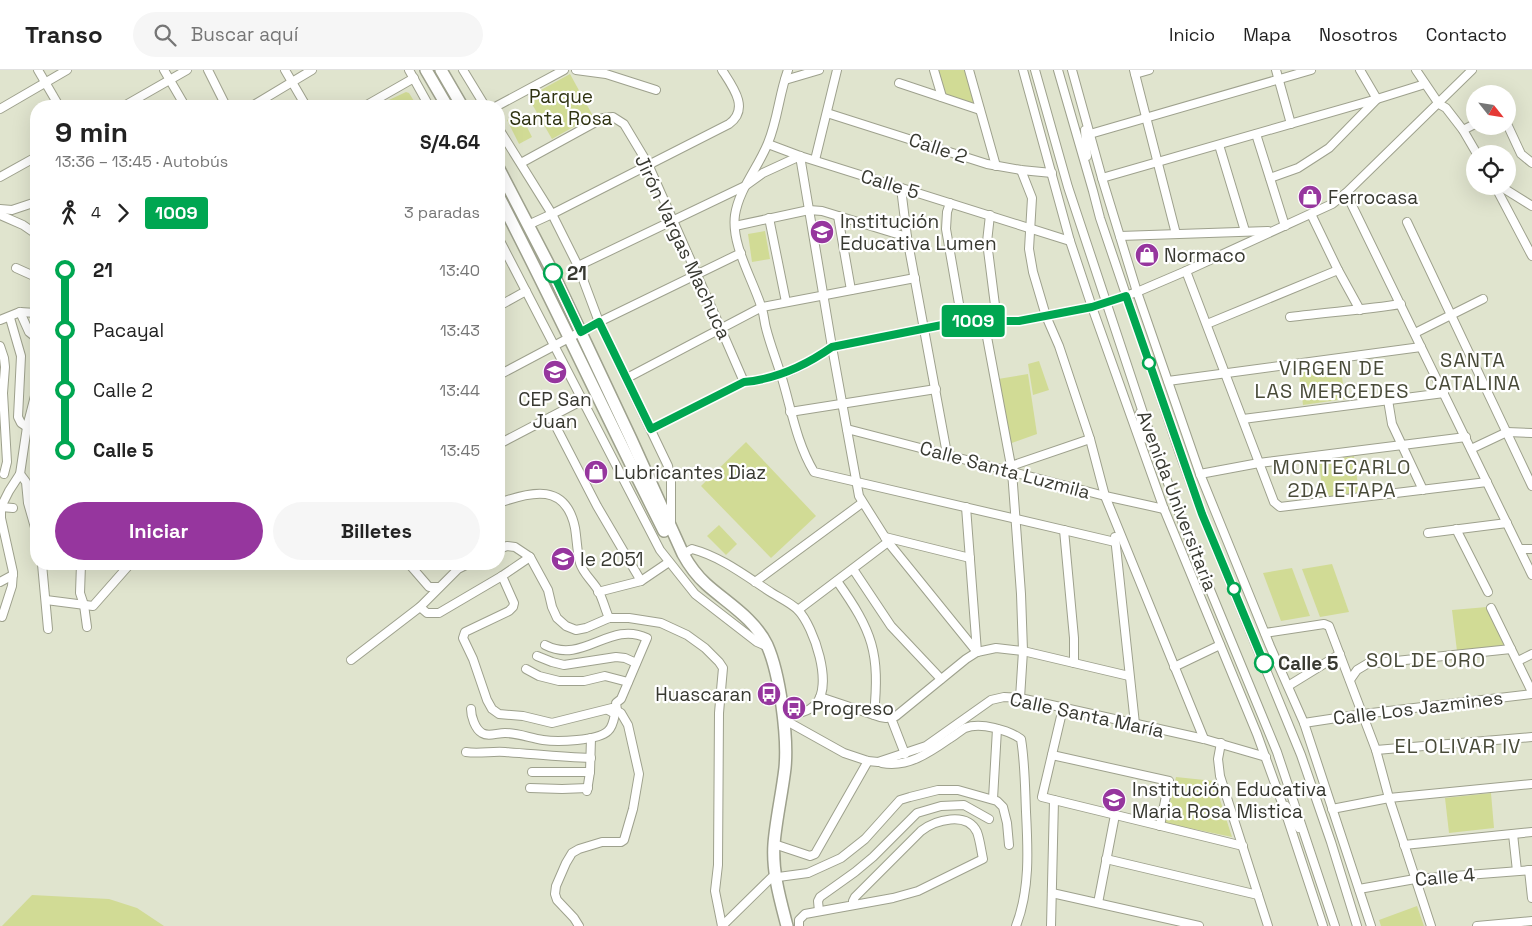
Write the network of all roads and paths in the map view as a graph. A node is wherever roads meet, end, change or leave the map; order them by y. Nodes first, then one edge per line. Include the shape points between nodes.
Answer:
1 (38, 70) edge
2 (67, 70) edge
3 (164, 70) edge
4 (187, 70) edge
5 (208, 70) edge
6 (285, 70) edge
7 (312, 70) edge
8 (409, 70) edge
9 (426, 70) edge
10 (440, 70) edge
11 (463, 70) edge
12 (564, 70) edge
13 (576, 70) edge
14 (722, 70) edge
15 (788, 70) edge
16 (820, 70) edge
17 (837, 70) edge
18 (934, 70) edge
19 (969, 70) edge
20 (1023, 70) edge
21 (1034, 70) edge
22 (1058, 70) edge
23 (1072, 70) edge
24 (1149, 70) edge
25 (1276, 70) edge
26 (1311, 70) edge
27 (1360, 70) edge
28 (1416, 70) edge
29 (1471, 70) edge
30 (1135, 72) edge
31 (414, 78) junction
32 (1278, 79) junction
33 (169, 80) junction
34 (784, 80) junction
35 (292, 82) junction
36 (45, 83) junction
37 (899, 83) dead end
38 (1425, 84) junction
39 (656, 90) dead end
40 (942, 97) junction
41 (1377, 99) junction
42 (55, 100) edge
43 (134, 100) edge
44 (181, 100) edge
45 (223, 100) edge
46 (262, 100) edge
47 (302, 100) edge
48 (376, 100) edge
49 (426, 100) edge
50 (444, 100) edge
51 (458, 100) edge
52 (481, 100) edge
53 (505, 102) edge
54 (1439, 104) junction
55 (0, 109) edge
56 (980, 110) junction
57 (827, 113) junction
58 (1085, 115) junction
59 (1035, 116) junction
60 (1147, 117) junction
61 (1291, 124) junction
62 (1466, 128) edge
63 (1463, 130) junction
64 (1090, 134) junction
65 (1256, 134) junction
66 (1512, 135) edge
67 (505, 138) edge
68 (768, 144) junction
69 (1219, 145) junction
70 (1471, 145) edge
71 (800, 156) junction
72 (30, 160) edge
73 (815, 160) junction
74 (1158, 162) junction
75 (521, 163) junction
76 (1532, 163) edge
77 (648, 164) junction
78 (996, 166) junction
79 (1021, 170) junction
80 (1087, 170) junction
81 (1052, 173) junction
82 (0, 178) edge
83 (1102, 178) junction
84 (1270, 178) junction
85 (505, 181) edge
86 (744, 186) junction
87 (901, 188) junction
88 (1346, 193) junction
89 (1500, 195) edge
90 (1514, 195) edge
91 (950, 203) junction
92 (30, 204) edge
93 (1532, 206) edge
94 (505, 207) edge
95 (0, 209) edge
96 (810, 210) junction
97 (552, 214) junction
98 (1312, 214) junction
99 (0, 215) edge
100 (990, 215) junction
101 (838, 216) junction
102 (768, 218) junction
103 (673, 220) junction
104 (1407, 222) dead end
105 (528, 225) junction
106 (734, 226) junction
107 (1285, 226) junction
108 (1030, 228) junction
109 (30, 230) edge
110 (1245, 231) junction
111 (1272, 231) junction
112 (1176, 234) junction
113 (1120, 236) junction
114 (908, 237) junction
115 (1070, 241) junction
116 (1530, 248) edge
117 (505, 251) edge
118 (741, 253) junction
119 (1532, 256) edge
120 (578, 266) junction
121 (16, 268) dead end
122 (1338, 270) junction
123 (1186, 271) junction
124 (30, 274) edge
125 (696, 274) junction
126 (915, 278) junction
127 (851, 290) junction
128 (526, 291) junction
129 (1137, 292) junction
130 (823, 295) junction
131 (1126, 296) junction
132 (1483, 299) dead end
133 (786, 302) junction
134 (505, 303) edge
135 (1106, 303) junction
136 (1401, 304) junction
137 (762, 307) junction
138 (1092, 307) junction
139 (1360, 310) junction
140 (20, 312) junction
141 (30, 312) edge
142 (1046, 316) junction
143 (1451, 316) junction
144 (1290, 317) dead end
145 (10, 318) junction
146 (0, 320) edge
147 (962, 321) junction
148 (984, 321) junction
149 (997, 321) junction
150 (599, 322) junction
151 (1207, 324) junction
152 (923, 328) junction
153 (721, 329) junction
154 (30, 333) edge
155 (1415, 333) junction
156 (575, 335) junction
157 (0, 346) edge
158 (555, 346) junction
159 (832, 347) junction
160 (1421, 347) junction
161 (505, 372) edge
162 (1225, 372) junction
163 (781, 376) junction
164 (627, 378) junction
165 (1168, 381) junction
166 (744, 382) junction
167 (936, 389) junction
168 (1444, 392) junction
169 (583, 400) junction
170 (1388, 400) junction
171 (1139, 401) junction
172 (842, 404) junction
173 (790, 412) junction
174 (551, 417) junction
175 (30, 418) edge
176 (1243, 419) junction
177 (28, 427) junction
178 (651, 429) junction
179 (847, 429) junction
180 (1507, 432) junction
181 (1532, 433) edge
182 (1466, 437) junction
183 (1090, 439) junction
184 (505, 441) edge
185 (1402, 445) junction
186 (1471, 449) junction
187 (1143, 450) junction
188 (947, 454) junction
189 (1259, 463) junction
190 (1012, 468) junction
191 (4, 474) dead end
192 (20, 474) junction
193 (1200, 474) junction
194 (856, 482) junction
195 (1487, 482) junction
196 (1532, 486) edge
197 (1423, 490) junction
198 (1105, 496) junction
199 (505, 501) edge
200 (862, 503) junction
201 (1, 507) junction
202 (13, 508) dead end
203 (966, 508) junction
204 (1164, 509) junction
205 (30, 510) edge
206 (1016, 519) junction
207 (1114, 520) junction
208 (1508, 523) junction
209 (1456, 529) junction
210 (1064, 530) junction
211 (672, 531) junction
212 (1428, 532) dead end
213 (886, 539) junction
214 (1226, 539) junction
215 (1115, 542) junction
216 (505, 547) edge
217 (1520, 549) junction
218 (1532, 549) edge
219 (683, 554) junction
220 (530, 557) junction
221 (970, 558) junction
222 (669, 562) junction
223 (853, 569) junction
224 (43, 570) edge
225 (81, 570) edge
226 (125, 570) edge
227 (414, 570) edge
228 (454, 570) edge
229 (13, 575) junction
230 (1532, 575) edge
231 (502, 576) junction
232 (1229, 578) junction
233 (640, 581) junction
234 (837, 581) junction
235 (0, 582) edge
236 (755, 582) junction
237 (439, 587) junction
238 (598, 592) junction
239 (1488, 592) dead end
240 (46, 600) junction
241 (84, 605) junction
242 (420, 607) junction
243 (1491, 608) dead end
244 (798, 610) junction
245 (2, 617) dead end
246 (609, 618) junction
247 (87, 627) dead end
248 (48, 629) dead end
249 (1265, 633) junction
250 (545, 645) dead end
251 (1220, 645) junction
252 (767, 647) junction
253 (1511, 649) junction
254 (1022, 651) junction
255 (978, 652) junction
256 (1340, 654) junction
257 (1532, 654) edge
258 (538, 656) dead end
259 (351, 660) dead end
260 (1518, 661) junction
261 (636, 663) junction
262 (1074, 663) junction
263 (1174, 667) junction
264 (526, 669) dead end
265 (1129, 676) junction
266 (941, 679) junction
267 (1350, 680) junction
268 (628, 682) junction
269 (1288, 686) junction
270 (1532, 693) edge
271 (820, 697) junction
272 (1020, 698) junction
273 (1063, 708) junction
274 (471, 709) dead end
275 (606, 709) junction
276 (617, 710) junction
277 (1363, 714) junction
278 (874, 715) junction
279 (783, 717) junction
280 (891, 718) junction
281 (1304, 723) junction
282 (1135, 724) junction
283 (997, 729) junction
284 (1532, 737) edge
285 (591, 738) junction
286 (1204, 739) junction
287 (1221, 743) junction
288 (1376, 750) junction
289 (466, 752) dead end
290 (906, 754) junction
291 (1052, 754) junction
292 (1266, 757) junction
293 (591, 758) junction
294 (868, 761) junction
295 (878, 762) junction
296 (532, 772) dead end
297 (590, 772) junction
298 (1532, 784) edge
299 (530, 788) dead end
300 (1278, 791) junction
301 (1389, 798) junction
302 (993, 799) junction
303 (1054, 800) junction
304 (1332, 809) junction
305 (1115, 815) junction
306 (988, 819) dead end
307 (1160, 826) junction
308 (1532, 832) edge
309 (1513, 834) junction
310 (1307, 841) junction
311 (774, 844) junction
312 (1009, 845) dead end
313 (1404, 845) junction
314 (1243, 846) junction
315 (1106, 859) junction
316 (1531, 870) edge
317 (1517, 871) junction
318 (775, 878) junction
319 (1415, 879) junction
320 (1359, 889) junction
321 (1052, 893) junction
322 (1258, 895) junction
323 (1532, 898) edge
324 (1098, 903) junction
325 (853, 904) junction
326 (819, 911) junction
327 (1532, 921) edge
328 (579, 926) edge
329 (722, 926) edge
330 (787, 926) edge
331 (799, 926) edge
332 (1016, 926) edge
333 (1051, 926) edge
334 (1199, 926) edge
335 (1268, 926) edge
336 (1322, 926) edge
337 (1335, 926) edge
338 (1357, 926) edge
339 (1371, 926) edge
340 (1431, 926) edge
341 (1477, 926) edge

1 - 36 street
2 - 36 street
3 - 33 street
4 - 33 street
5 - 45 street
6 - 35 street
7 - 35 street
8 - 31 street
9 - 50 highway
10 - 51 highway
11 - 52 street
12 - 53 street
13 - 39 street via 606,74
14 - 77 street via 738,99 736,120
15 - 34 street
16 - 34 street
17 - 57 street
18 - 40 street
19 - 56 street
20 - 59 street
21 - 59 street
21 - 135 street, Avenida Universitaria
22 - 80 street, Avenida Universitaria
23 - 58 street
24 - 30 street
25 - 32 street
26 - 32 street
27 - 41 street
28 - 38 street
29 - 54 street
30 - 60 street
31 - 48 street
31 - 49 street
32 - 60 street
32 - 61 street
33 - 43 street
33 - 44 street
34 - 68 street via 779,111
35 - 46 street
35 - 47 street
36 - 42 street
36 - 55 street
37 - 40 street
38 - 41 street
38 - 54 street
40 - 56 street
41 - 61 street
41 - 84 street via 1329,148 1298,168
54 - 63 street
54 - 88 street
56 - 78 street
57 - 73 street
57 - 78 street, Calle 2
58 - 64 street
58 - 80 street
59 - 81 street
60 - 64 street
60 - 74 street
61 - 65 street
62 - 63 street
63 - 70 street
64 - 83 street
65 - 69 street
65 - 84 street
66 - 76 street via 1520,154
67 - 75 street
68 - 71 street, Calle 5
68 - 86 street
69 - 74 street
69 - 110 street
71 - 73 street, Calle 5
71 - 86 street
71 - 96 street
72 - 82 street
73 - 87 street, Calle 5
74 - 83 street
74 - 112 street
75 - 77 street, Jirón Vargas Machuca via 603,118 613,117 624,124
75 - 97 street
77 - 97 street
77 - 103 street, Jirón Vargas Machuca
78 - 79 street, Calle 2
79 - 81 street, Calle 2
79 - 108 street via 1032,198
80 - 131 street, Avenida Universitaria
81 - 115 street
83 - 113 street
84 - 107 street
85 - 105 highway
86 - 103 street
86 - 106 street
87 - 91 street, Calle 5
87 - 114 street
88 - 98 street
88 - 136 street
89 - 116 street
90 - 93 street
91 - 100 street, Calle 5
91 - 147 street via 946,229
92 - 95 street via 12,210
94 - 156 highway
96 - 101 street via 822,210
96 - 102 street
96 - 130 street
97 - 105 street
97 - 120 street
98 - 107 street
98 - 122 street
99 - 109 street
100 - 108 street, Calle 5
100 - 149 street via 986,242
101 - 114 street
101 - 127 street
102 - 106 street
102 - 133 street
103 - 120 street
103 - 125 street, Jirón Vargas Machuca
104 - 143 street
105 - 156 highway
106 - 118 street
107 - 111 street
108 - 115 street, Calle 5
108 - 142 street via 1033,272
110 - 111 street
110 - 112 street
111 - 123 street
112 - 113 street
113 - 129 street
114 - 126 street
115 - 138 street
116 - 119 street
117 - 128 street
118 - 125 street
118 - 137 street
120 - 150 street
121 - 124 street
122 - 139 street
122 - 151 street
123 - 129 street
123 - 151 street
125 - 150 street
125 - 153 street, Jirón Vargas Machuca
126 - 127 street
126 - 152 street
127 - 130 street
128 - 134 street
128 - 158 street
129 - 131 street
129 - 165 street
130 - 133 street
130 - 159 street
131 - 135 street
131 - 232 street, Avenida Universitaria via 1182,460
132 - 143 street
133 - 137 street
135 - 138 street
135 - 171 street, Avenida Universitaria
136 - 139 street
136 - 155 street
137 - 153 street
137 - 163 street
138 - 142 street
138 - 187 street
139 - 144 street
140 - 141 street
140 - 145 street
140 - 154 street
142 - 149 street
142 - 183 street via 1060,346
143 - 155 street
143 - 180 street
145 - 146 street
145 - 177 street via 21,356 18,417 21,424
147 - 148 street
147 - 152 street
148 - 149 street
148 - 190 street
150 - 156 street
150 - 164 street
151 - 162 street
152 - 159 street
152 - 167 street
153 - 164 street
153 - 166 street, Jirón Vargas Machuca
155 - 160 street
156 - 158 street
156 - 211 highway via 631,439
156 - 219 highway via 620,445 664,532
157 - 191 street via 5,373 7,462
158 - 161 street
158 - 169 street
159 - 163 street
159 - 172 street
160 - 162 street
160 - 168 street
162 - 165 street
162 - 176 street
163 - 166 street
163 - 173 street
164 - 178 street
165 - 193 street
166 - 178 street
167 - 172 street
167 - 188 street
168 - 170 street
168 - 182 street
169 - 174 street
169 - 222 street via 650,532
170 - 176 street
170 - 185 street via 1392,424
171 - 187 street
171 - 310 street, Avenida Universitaria via 1185,528 1277,752
172 - 173 street
172 - 179 street
173 - 194 street via 814,472
174 - 184 street
174 - 233 street
175 - 177 street
176 - 189 street
177 - 192 street
178 - 211 street via 670,473
179 - 188 street, Calle Santa Luzmila
179 - 194 street
180 - 181 street
180 - 186 street
180 - 196 street
182 - 185 street
182 - 186 street
183 - 190 street
183 - 198 street
185 - 189 street
185 - 197 street
186 - 195 street
187 - 204 street
188 - 190 street, Calle Santa Luzmila
189 - 193 street
189 - 197 street via 1274,502 1280,507
190 - 198 street, Calle Santa Luzmila
190 - 206 street
192 - 201 street
192 - 205 street via 26,482
193 - 214 street
194 - 200 street
194 - 203 street
195 - 197 street
195 - 208 street
198 - 204 street, Calle Santa Luzmila
198 - 207 street
199 - 238 street via 537,492 552,495 562,503 575,527 580,564
200 - 213 street
200 - 236 street
201 - 202 street
201 - 229 street
203 - 206 street
203 - 221 street
204 - 251 street
206 - 210 street
206 - 254 street
207 - 215 street
207 - 263 street
208 - 209 street
208 - 217 street
209 - 212 street
209 - 239 street
210 - 215 street
210 - 262 street
211 - 219 highway
213 - 221 street
213 - 223 street
213 - 255 street
214 - 232 street
214 - 249 street
215 - 265 street
216 - 220 street via 515,547
217 - 218 street
217 - 230 street
219 - 236 street via 692,550 702,552
219 - 252 highway via 706,584 752,624
220 - 231 street
220 - 246 street via 548,590 557,618 566,626 576,630
221 - 255 street
222 - 233 street
222 - 252 street via 695,594
223 - 234 street
223 - 266 street via 891,626
224 - 240 street
225 - 241 street via 80,593
226 - 241 street via 95,605
227 - 237 street via 429,587
228 - 237 street
229 - 235 street
229 - 245 street
231 - 242 street via 439,613 427,613
231 - 275 street via 514,602 513,607 465,632 462,638 492,709 501,715 523,716 552,724
232 - 338 street, Avenida Universitaria via 1302,755
233 - 238 street
234 - 244 street
234 - 278 street via 862,620 872,646 877,675
236 - 244 street
237 - 242 street
238 - 246 street
240 - 241 street
240 - 248 street
241 - 247 street
242 - 259 street
243 - 253 street
244 - 271 street via 812,634 819,659 823,682
246 - 329 street via 661,623 705,648 722,668 715,891
249 - 256 street via 1327,624
249 - 269 street
250 - 261 street via 560,651 576,650 606,638 635,633 647,638
251 - 263 street
251 - 292 street
252 - 279 highway
253 - 260 street
253 - 267 street via 1367,664
254 - 255 street via 996,648
254 - 262 street
254 - 272 street
255 - 266 street
256 - 267 street
256 - 269 street
257 - 260 street
258 - 261 street via 564,665 616,656
260 - 270 street
261 - 268 street
262 - 265 street
263 - 286 street
264 - 268 street via 559,681 584,681 604,676
265 - 282 street
266 - 280 street
267 - 277 street
268 - 276 street via 616,703
269 - 281 street
270 - 277 street, Calle Los Jazmines
271 - 278 street
271 - 279 street via 810,709
272 - 273 street, Calle Santa María
272 - 290 street, Calle Santa María via 991,700 932,743
273 - 282 street, Calle Santa María
273 - 291 street
274 - 285 street via 479,731 487,734 504,733 546,740
275 - 276 street
275 - 285 street via 615,714 608,731
276 - 328 street via 628,725 639,774 633,809 624,840 579,848 566,863 555,894
277 - 281 street, Calle Los Jazmines
277 - 288 street
278 - 280 street
279 - 294 street, Calle Santa María via 844,753
279 - 311 highway via 785,767
280 - 290 street
281 - 304 street
282 - 286 street, Calle Santa María
283 - 295 street via 983,726 966,728 925,756 893,765
283 - 302 street
283 - 332 street via 1021,739 1022,748 1026,889
284 - 288 street
285 - 293 street
286 - 287 street, Calle Santa María
287 - 292 street, Calle Santa María
287 - 314 street via 1218,759 1220,776
288 - 301 street
289 - 293 street
290 - 295 street, Calle Santa María
291 - 303 street via 1042,797
291 - 307 street via 1169,781
292 - 300 street
293 - 297 street
294 - 295 street, Calle Santa María
294 - 311 street via 815,854 810,856
296 - 297 street
297 - 299 street via 588,790
298 - 301 street
300 - 310 street
300 - 336 street
301 - 304 street
301 - 313 street
302 - 312 street via 1003,807
302 - 318 street via 958,790 938,790 900,800 865,839 841,858 808,873
303 - 305 street
303 - 321 street
304 - 320 street
305 - 307 street
305 - 315 street
306 - 326 street via 964,805 941,806 917,813 873,857 820,896
307 - 314 street
308 - 309 street
309 - 313 street
309 - 317 street
310 - 337 street, Avenida Universitaria
311 - 318 highway
313 - 319 street
314 - 322 street
315 - 322 street
315 - 324 street
316 - 317 street, Calle 4
316 - 323 street
317 - 319 street, Calle 4
318 - 329 street via 771,878
318 - 330 highway
319 - 320 street, Calle 4
319 - 340 street
320 - 339 street
321 - 324 street
321 - 333 street
322 - 335 street
324 - 334 street
325 - 325 street via 855,897 930,824 958,820 971,825 977,832 983,859 918,891
325 - 326 street
326 - 331 street via 801,917
327 - 341 street

